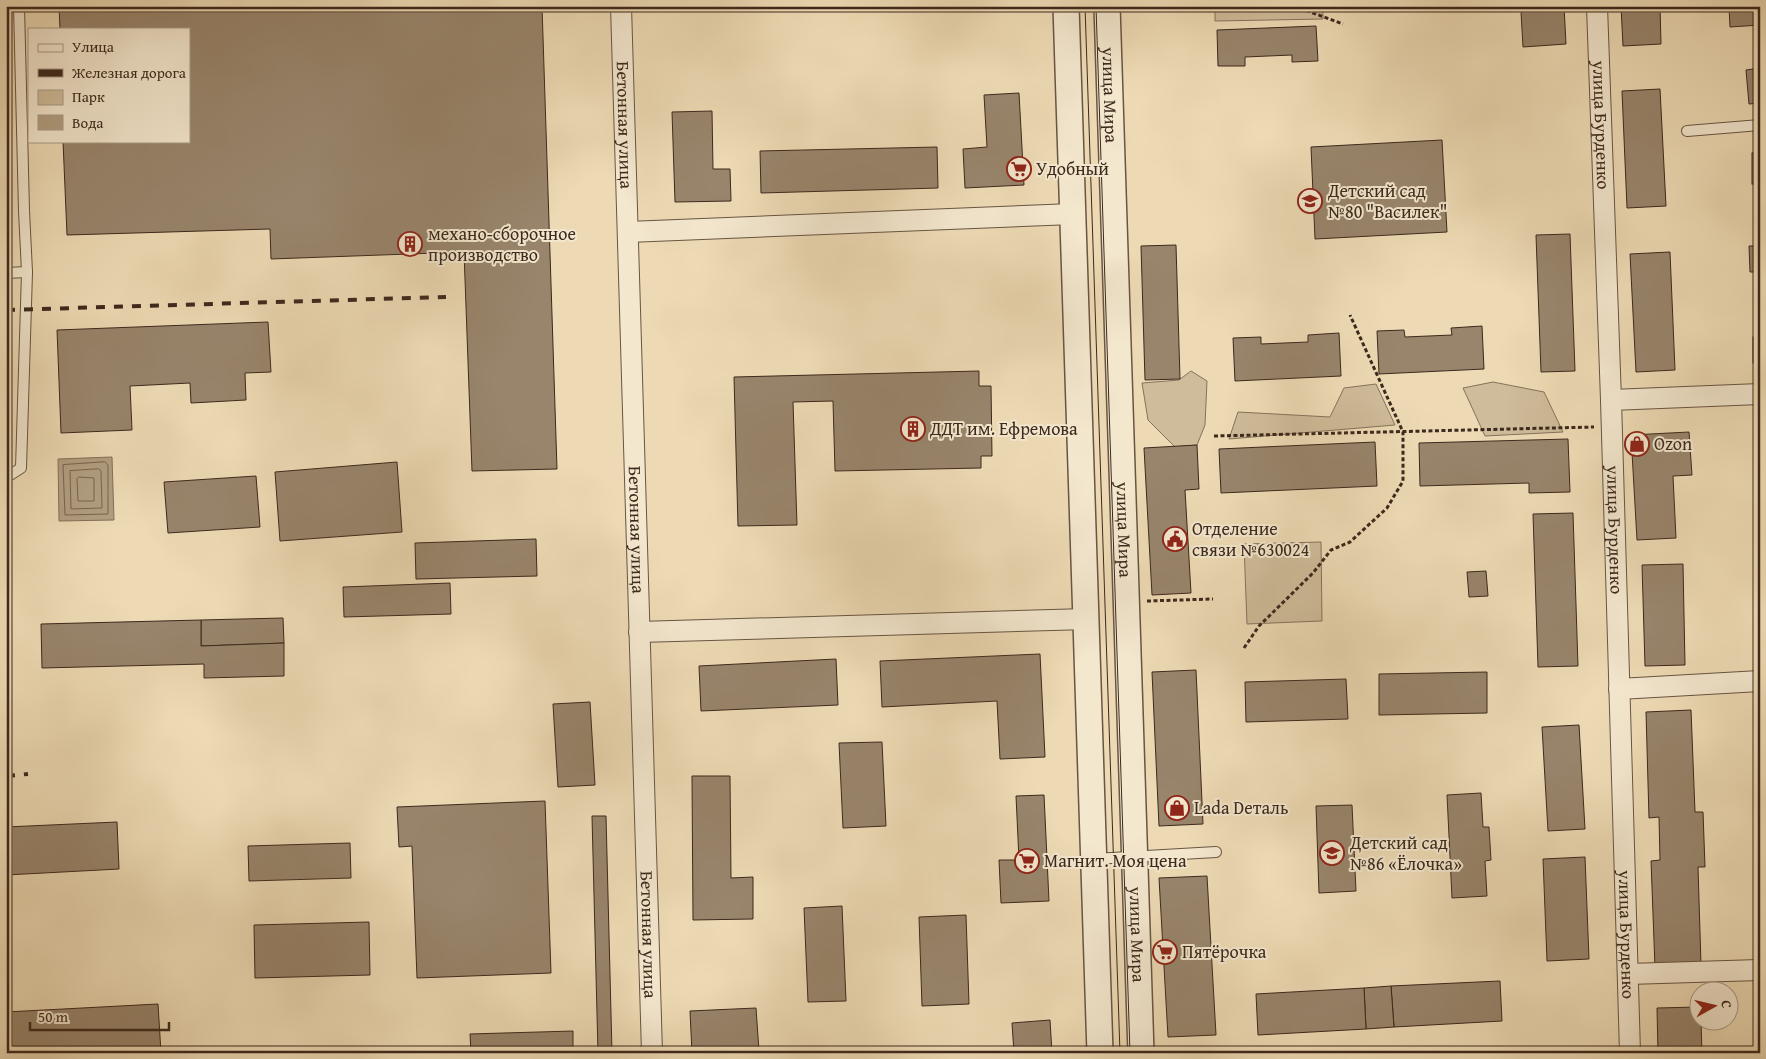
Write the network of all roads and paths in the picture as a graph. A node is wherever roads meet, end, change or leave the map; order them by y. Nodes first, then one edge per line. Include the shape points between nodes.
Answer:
1 (19, 6) edge
2 (621, 6) edge
3 (1066, 6) edge
4 (1107, 6) edge
5 (1294, 6) edge
6 (1598, 6) edge
7 (1343, 24) dead end
8 (1760, 125) edge
9 (1687, 131) dead end
10 (1073, 214) junction
11 (628, 232) junction
12 (28, 272) junction
13 (6, 273) edge
14 (1350, 316) dead end
15 (1760, 394) edge
16 (1611, 400) junction
17 (1612, 426) junction
18 (1403, 432) junction
19 (1214, 436) dead end
20 (6, 475) edge
21 (1213, 599) dead end
22 (1145, 601) dead end
23 (1087, 619) junction
24 (639, 632) junction
25 (1244, 648) dead end
26 (1760, 681) edge
27 (1619, 689) junction
28 (1216, 852) dead end
29 (1135, 857) junction
30 (1094, 859) junction
31 (1760, 970) edge
32 (1628, 974) junction
33 (652, 1053) edge
34 (1100, 1053) edge
35 (1142, 1053) edge
36 (1630, 1053) edge

1 - 12 lane
2 - 11 street, Бетонная улица
3 - 10 street
4 - 29 street, улица Мира
5 - 7 path
6 - 16 street, улица Бурденко
8 - 9 lane
10 - 11 street
10 - 23 street
11 - 24 street, Бетонная улица
12 - 13 lane
12 - 20 lane via 20,468
14 - 18 path
15 - 16 street
16 - 17 street, улица Бурденко
17 - 18 path
17 - 27 street, улица Бурденко
18 - 19 path
18 - 25 path via 1403,481 1387,508 1350,542 1331,550 1313,573 1259,626
21 - 22 path
23 - 24 street
23 - 30 street
24 - 33 street, Бетонная улица
26 - 27 street
27 - 32 street, улица Бурденко
28 - 29 lane
29 - 30 lane
29 - 35 street, улица Мира
30 - 34 street
31 - 32 street
32 - 36 street, улица Бурденко

